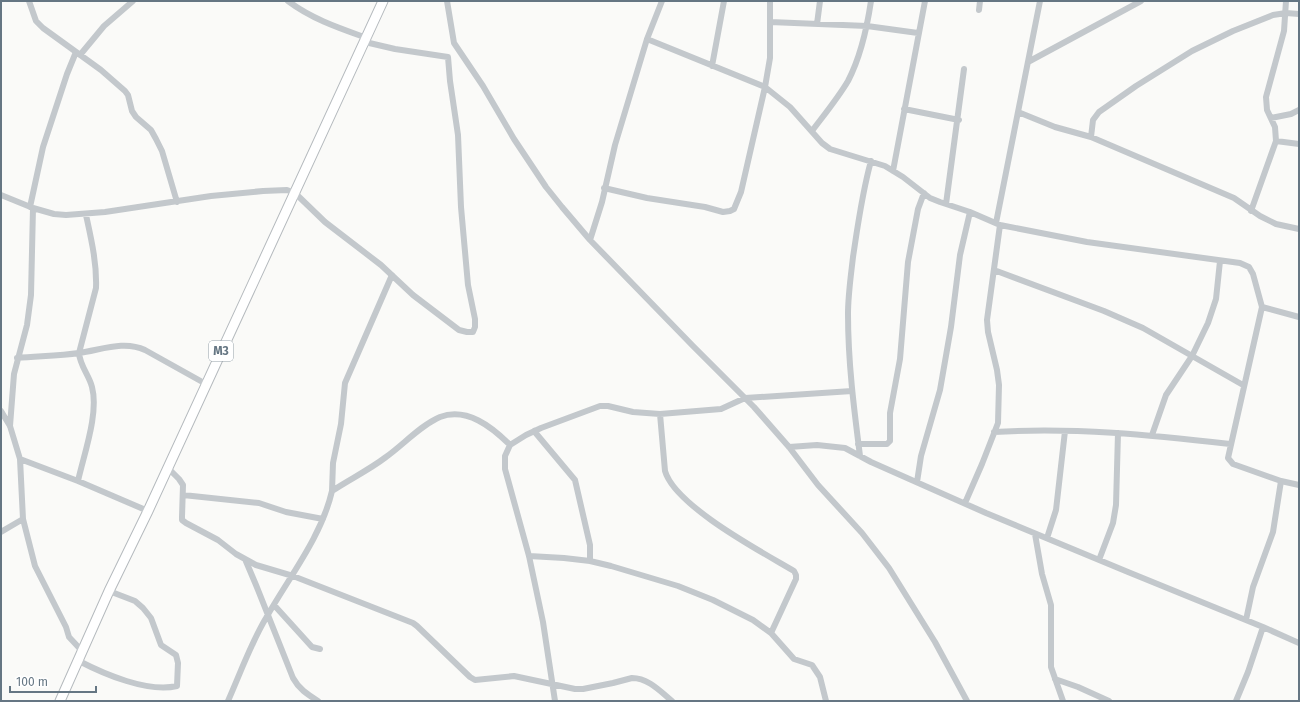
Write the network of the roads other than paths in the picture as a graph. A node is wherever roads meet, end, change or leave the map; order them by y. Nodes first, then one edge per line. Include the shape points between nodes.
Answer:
1 (29, 1) edge
2 (133, 1) edge
3 (288, 1) edge
4 (384, 1) edge
5 (447, 1) edge
6 (662, 1) edge
7 (724, 1) edge
8 (770, 1) edge
9 (820, 1) edge
10 (871, 1) edge
11 (925, 1) edge
12 (980, 1) edge
13 (1040, 1) edge
14 (1141, 1) edge
15 (1286, 1) edge
16 (978, 10) dead end
17 (1286, 13) junction
18 (1299, 14) edge
19 (770, 22) junction
20 (817, 24) junction
21 (867, 26) junction
22 (918, 33) junction
23 (647, 39) junction
24 (366, 40) junction
25 (78, 53) junction
26 (462, 56) junction
27 (448, 57) junction
28 (1028, 62) junction
29 (712, 66) junction
30 (964, 69) dead end
31 (765, 86) junction
32 (904, 109) junction
33 (1299, 110) edge
34 (1018, 112) junction
35 (1271, 118) junction
36 (958, 120) junction
37 (812, 131) junction
38 (1091, 137) junction
39 (1276, 141) junction
40 (1299, 144) edge
41 (871, 161) junction
42 (893, 171) junction
43 (604, 188) junction
44 (295, 193) junction
45 (924, 193) junction
46 (1, 195) edge
47 (177, 202) junction
48 (946, 204) junction
49 (31, 208) junction
50 (1251, 210) junction
51 (970, 212) junction
52 (86, 214) junction
53 (998, 224) junction
54 (1299, 230) edge
55 (590, 240) junction
56 (1220, 261) junction
57 (994, 270) junction
58 (392, 275) junction
59 (1262, 307) junction
60 (1299, 317) edge
61 (79, 353) junction
62 (1192, 356) junction
63 (18, 358) junction
64 (206, 384) junction
65 (1244, 385) junction
66 (852, 391) junction
67 (745, 398) junction
68 (1, 411) edge
69 (660, 414) junction
70 (10, 426) junction
71 (1065, 430) junction
72 (534, 431) junction
73 (994, 432) junction
74 (1118, 433) junction
75 (1152, 435) junction
76 (858, 444) junction
77 (1230, 444) junction
78 (510, 445) junction
79 (789, 447) junction
80 (860, 456) junction
81 (20, 459) junction
82 (168, 468) junction
83 (78, 480) junction
84 (1281, 481) junction
85 (917, 482) junction
86 (1299, 485) edge
87 (332, 491) junction
88 (183, 496) junction
89 (965, 503) junction
90 (148, 511) junction
91 (23, 519) junction
92 (323, 519) junction
93 (1, 532) edge
94 (1035, 534) junction
95 (1047, 538) junction
96 (529, 556) junction
97 (245, 559) junction
98 (1099, 560) junction
99 (590, 561) junction
100 (293, 576) junction
101 (110, 591) junction
102 (274, 605) junction
103 (268, 614) junction
104 (1246, 620) junction
105 (1263, 626) junction
106 (771, 633) junction
107 (1299, 643) edge
108 (320, 649) dead end
109 (81, 656) junction
110 (1055, 679) junction
111 (552, 685) junction
112 (60, 701) edge
113 (228, 701) edge
114 (318, 701) edge
115 (555, 701) edge
116 (672, 701) edge
117 (826, 701) edge
118 (967, 701) edge
119 (1063, 701) edge
120 (1109, 701) edge
121 (1236, 701) edge

1 - 25 street via 36,21
2 - 25 street
3 - 24 street via 310,15
4 - 24 main road, M3
5 - 26 street via 454,43
6 - 23 street
7 - 29 street
8 - 19 street
9 - 20 street
10 - 21 street
11 - 22 street
12 - 16 street
13 - 28 street
14 - 28 street
15 - 17 street
17 - 18 street
17 - 35 street via 1284,32 1266,97 1267,110
17 - 38 street via 1273,15 1233,31 1192,51 1136,86 1095,116
19 - 20 street
19 - 31 street via 770,58
20 - 21 street
21 - 22 street
21 - 37 street via 857,62 847,82
22 - 32 street
23 - 29 street
23 - 43 street
24 - 27 street via 395,49
24 - 44 main road, M3
25 - 47 street via 128,95 132,111 151,130 162,151
25 - 49 street via 67,74 43,147
26 - 27 street
26 - 55 street via 546,187
27 - 58 street via 458,135 461,207 468,278 475,319 473,332 459,330 413,295
28 - 34 street
29 - 31 street
30 - 36 street
31 - 37 street via 790,107
31 - 43 street via 741,192 734,209 723,212
32 - 36 street
32 - 42 street
33 - 35 street
34 - 38 street via 1055,127
34 - 53 street
35 - 39 street
36 - 48 street
37 - 41 street via 830,149
38 - 50 street via 1234,198
39 - 40 street
39 - 50 street
41 - 42 street
41 - 66 street via 858,222 849,297
42 - 45 street
43 - 55 street
44 - 47 street via 287,190 263,191
44 - 58 street via 325,222
44 - 64 main road, M3
45 - 48 street
45 - 76 street via 918,209 908,262 900,359 890,413 890,441 887,444
46 - 49 street
47 - 52 street
48 - 51 street
49 - 52 street via 54,214
49 - 63 street via 31,295 27,325
50 - 54 street via 1276,224
51 - 53 street
51 - 85 street via 960,255 940,390 921,456
52 - 61 street via 93,246 96,288
53 - 56 street via 1087,242
53 - 57 street
55 - 67 street
56 - 59 street via 1240,263 1249,267
56 - 62 street via 1216,299
57 - 62 street via 1144,328
57 - 73 street via 987,320 999,385 998,423
58 - 87 street via 345,383 341,424 333,463
59 - 60 street
59 - 65 street
61 - 63 street
61 - 64 street via 111,347 137,346
61 - 83 street via 92,386 94,406 93,421
62 - 65 street
62 - 75 street via 1166,395
63 - 70 street via 14,374
64 - 82 main road, M3
65 - 77 street
66 - 67 street
66 - 76 street
67 - 69 street via 721,409
67 - 79 street
68 - 70 street
69 - 72 street via 600,406
69 - 106 street via 665,470 681,495 708,518 794,571 796,579
70 - 81 street
71 - 73 street
71 - 74 street
71 - 95 street via 1056,510
72 - 78 street
72 - 99 street via 574,480 590,545
73 - 89 street
74 - 75 street
74 - 98 street via 1116,505 1113,523
75 - 77 street
76 - 80 street
77 - 84 street via 1228,458 1233,464
78 - 87 street via 498,432 469,416 440,417 366,472
78 - 96 street via 504,456 505,469
79 - 80 street via 840,447
79 - 118 street via 889,568 935,642
80 - 85 street
81 - 83 street
81 - 91 street
82 - 88 street via 180,479
82 - 90 main road, M3
83 - 90 street
84 - 86 street
84 - 104 street via 1273,532 1253,587
85 - 89 street
87 - 92 street
88 - 92 street via 259,503 286,512
88 - 97 street via 182,520
89 - 94 street
90 - 101 main road, M3
91 - 93 street
91 - 109 street via 35,566 67,628 69,637
92 - 100 street
94 - 95 street
94 - 110 street via 1051,605 1051,667
95 - 98 street
96 - 99 street
96 - 111 street via 544,622
97 - 100 street
97 - 103 street
98 - 104 street
99 - 106 street via 678,586 753,620
100 - 102 street
100 - 111 street via 418,626 475,680 514,676
101 - 109 main road, M3
101 - 109 street via 135,601 151,618 161,645 176,655 177,686 152,688 101,672
102 - 103 street
102 - 108 street via 312,647
103 - 113 street
103 - 114 street via 298,686
104 - 105 street
105 - 107 street
105 - 121 street
106 - 117 street via 794,659 812,665 820,677
109 - 112 main road, M3
110 - 119 street
110 - 120 street
111 - 115 street
111 - 116 street via 583,688 638,678 645,680

